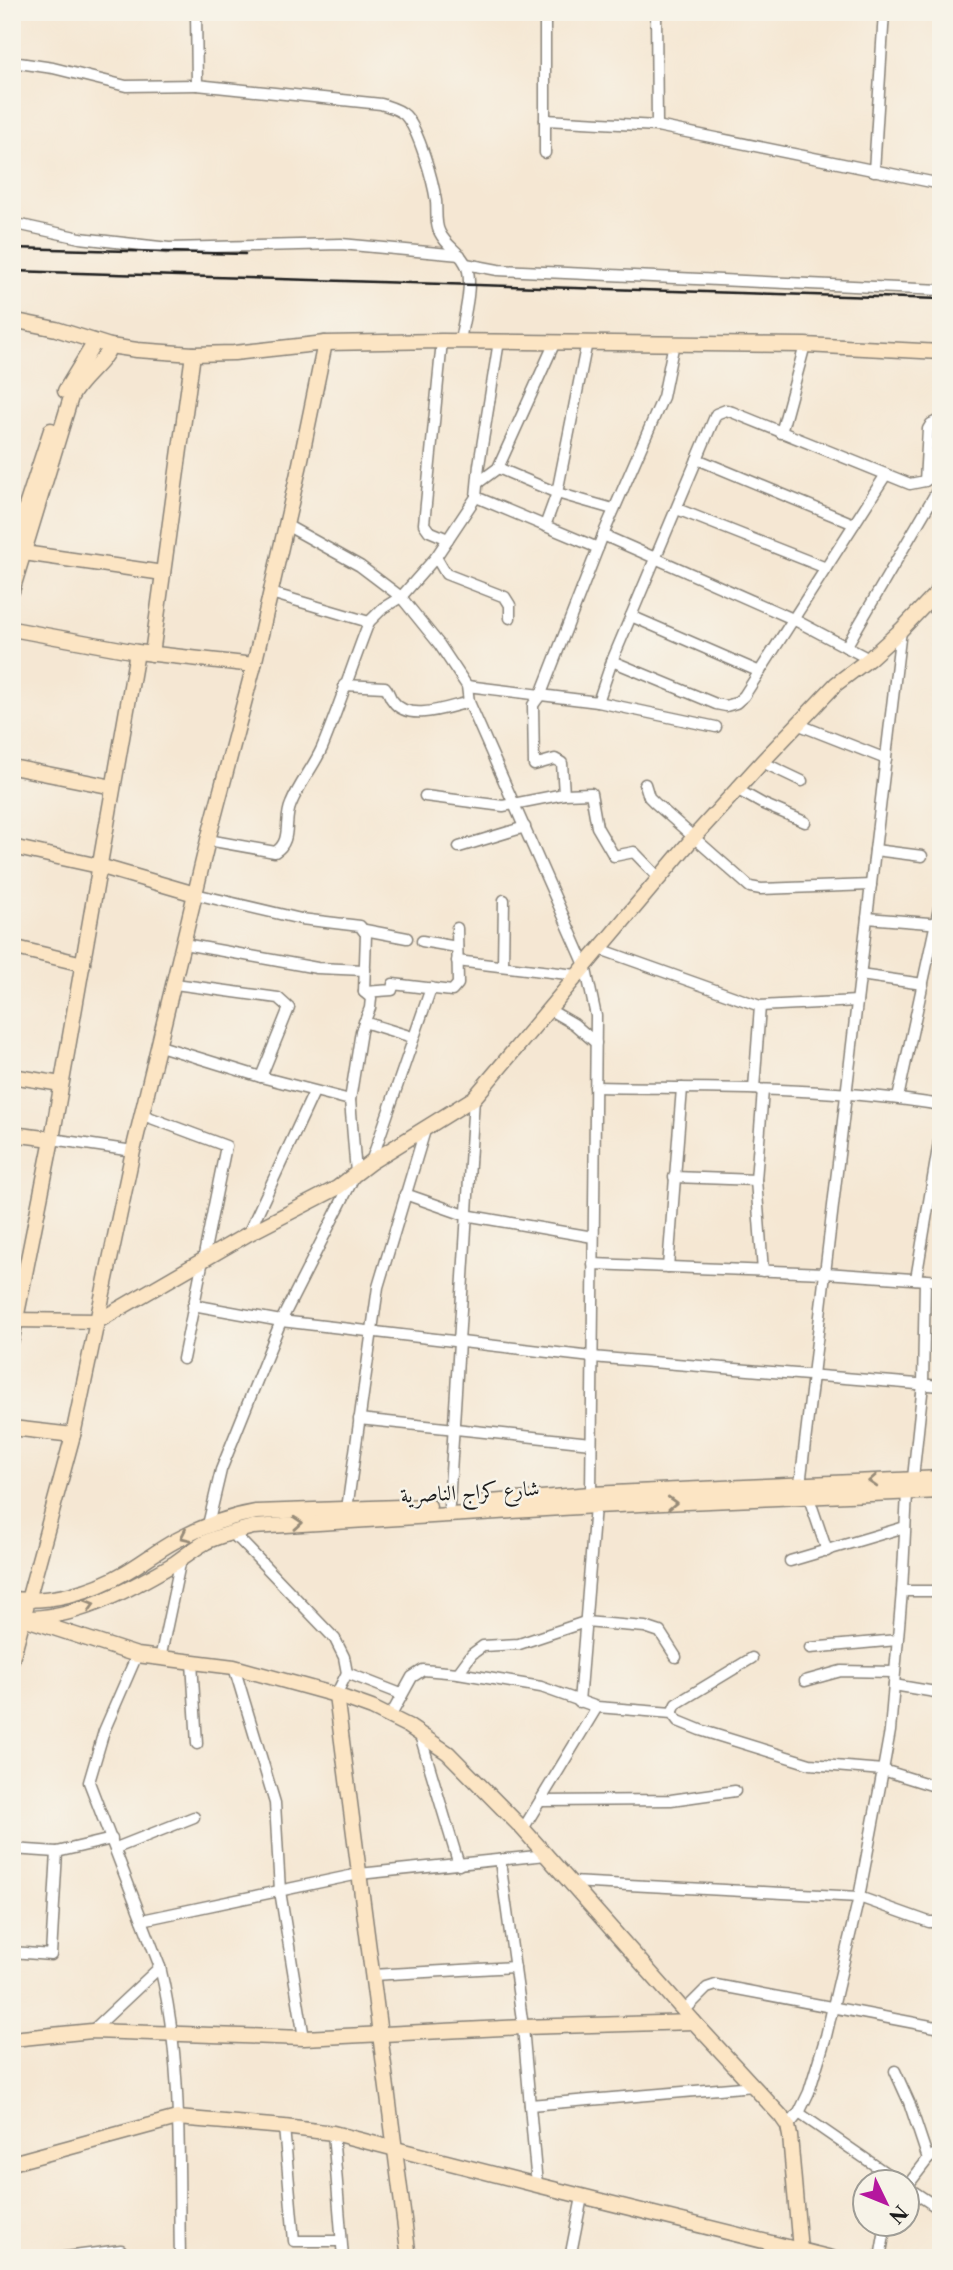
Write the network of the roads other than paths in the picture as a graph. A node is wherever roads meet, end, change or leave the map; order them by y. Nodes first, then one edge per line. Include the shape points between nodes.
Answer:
1 (196, 12) edge
2 (545, 12) edge
3 (656, 12) edge
4 (884, 12) edge
5 (12, 62) edge
6 (197, 85) junction
7 (545, 121) junction
8 (657, 126) junction
9 (545, 153) dead end
10 (874, 171) junction
11 (941, 184) edge
12 (12, 223) edge
13 (463, 259) junction
14 (941, 290) edge
15 (12, 320) edge
16 (442, 341) junction
17 (460, 341) junction
18 (499, 341) junction
19 (555, 342) junction
20 (587, 342) junction
21 (325, 343) junction
22 (102, 344) junction
23 (674, 344) junction
24 (805, 345) junction
25 (941, 352) edge
26 (193, 354) junction
27 (941, 419) edge
28 (781, 433) junction
29 (697, 459) junction
30 (498, 468) junction
31 (941, 471) edge
32 (885, 476) junction
33 (925, 481) junction
34 (479, 482) junction
35 (941, 484) edge
36 (557, 493) junction
37 (476, 497) junction
38 (613, 509) junction
39 (677, 509) junction
40 (854, 524) junction
41 (286, 525) junction
42 (545, 526) junction
43 (603, 535) junction
44 (448, 538) junction
45 (598, 548) junction
46 (18, 551) edge
47 (436, 557) junction
48 (656, 559) junction
49 (826, 568) junction
50 (163, 573) junction
51 (941, 588) edge
52 (12, 591) edge
53 (271, 593) junction
54 (401, 597) junction
55 (631, 616) junction
56 (510, 618) dead end
57 (793, 620) junction
58 (369, 622) junction
59 (12, 629) edge
60 (901, 630) junction
61 (846, 647) junction
62 (144, 653) junction
63 (869, 659) junction
64 (612, 661) junction
65 (254, 665) junction
66 (761, 672) junction
67 (344, 685) junction
68 (467, 686) junction
69 (541, 694) junction
70 (469, 702) junction
71 (598, 702) junction
72 (797, 724) junction
73 (716, 727) dead end
74 (886, 759) junction
75 (762, 762) junction
76 (12, 767) edge
77 (802, 781) dead end
78 (645, 784) dead end
79 (113, 786) junction
80 (738, 790) junction
81 (564, 794) junction
82 (425, 796) dead end
83 (515, 803) junction
84 (805, 822) dead end
85 (525, 827) junction
86 (693, 838) junction
87 (208, 840) junction
88 (459, 847) dead end
89 (12, 848) edge
90 (875, 850) junction
91 (922, 856) dead end
92 (99, 866) junction
93 (659, 878) junction
94 (871, 885) junction
95 (195, 894) junction
96 (941, 899) edge
97 (504, 900) dead end
98 (867, 918) junction
99 (938, 923) edge
100 (457, 928) dead end
101 (365, 930) junction
102 (407, 938) dead end
103 (422, 941) dead end
104 (184, 944) junction
105 (12, 947) edge
106 (457, 947) junction
107 (600, 949) junction
108 (457, 961) junction
109 (83, 964) junction
110 (503, 965) junction
111 (365, 970) junction
112 (580, 970) junction
113 (860, 975) junction
114 (175, 984) junction
115 (923, 985) junction
116 (431, 988) junction
117 (364, 992) junction
118 (857, 1001) junction
119 (760, 1006) junction
120 (548, 1009) junction
121 (364, 1022) junction
122 (412, 1037) junction
123 (596, 1043) junction
124 (160, 1046) junction
125 (12, 1076) edge
126 (261, 1077) junction
127 (61, 1084) junction
128 (595, 1087) junction
129 (682, 1088) junction
130 (759, 1090) junction
131 (314, 1092) junction
132 (846, 1096) junction
133 (474, 1098) junction
134 (898, 1098) junction
135 (350, 1100) junction
136 (941, 1105) edge
137 (143, 1115) junction
138 (426, 1127) junction
139 (941, 1130) edge
140 (12, 1134) edge
141 (52, 1139) junction
142 (133, 1151) junction
143 (371, 1162) junction
144 (356, 1173) junction
145 (674, 1177) junction
146 (756, 1180) junction
147 (405, 1194) junction
148 (465, 1215) junction
149 (248, 1234) junction
150 (593, 1237) junction
151 (202, 1261) junction
152 (593, 1265) junction
153 (668, 1267) junction
154 (763, 1271) junction
155 (825, 1273) junction
156 (921, 1279) junction
157 (941, 1281) edge
158 (193, 1305) junction
159 (14, 1320) edge
160 (98, 1321) junction
161 (281, 1321) junction
162 (373, 1332) junction
163 (12, 1339) edge
164 (458, 1342) junction
165 (592, 1357) junction
166 (183, 1359) dead end
167 (813, 1375) junction
168 (923, 1384) junction
169 (941, 1385) edge
170 (359, 1419) junction
171 (12, 1428) edge
172 (453, 1430) junction
173 (73, 1435) junction
174 (591, 1443) junction
175 (913, 1478) junction
176 (941, 1478) edge
177 (800, 1485) junction
178 (941, 1491) edge
179 (907, 1493) junction
180 (809, 1498) junction
181 (593, 1500) junction
182 (449, 1505) junction
183 (347, 1508) junction
184 (208, 1525) junction
185 (905, 1527) junction
186 (229, 1533) junction
187 (827, 1551) junction
188 (181, 1559) junction
189 (790, 1561) dead end
190 (902, 1591) junction
191 (941, 1591) edge
192 (12, 1599) edge
193 (28, 1601) junction
194 (18, 1618) edge
195 (585, 1622) junction
196 (897, 1640) junction
197 (810, 1648) dead end
198 (137, 1655) junction
199 (676, 1657) dead end
200 (752, 1658) dead end
201 (12, 1659) edge
202 (160, 1659) junction
203 (192, 1662) junction
204 (234, 1667) junction
205 (458, 1672) junction
206 (894, 1672) junction
207 (346, 1673) junction
208 (805, 1681) dead end
209 (894, 1685) junction
210 (941, 1693) edge
211 (401, 1694) junction
212 (336, 1695) junction
213 (579, 1702) junction
214 (597, 1707) junction
215 (672, 1713) junction
216 (390, 1717) junction
217 (420, 1735) junction
218 (197, 1744) dead end
219 (883, 1770) junction
220 (941, 1788) edge
221 (735, 1791) dead end
222 (542, 1801) junction
223 (194, 1817) dead end
224 (523, 1829) junction
225 (114, 1844) junction
226 (12, 1849) edge
227 (57, 1852) junction
228 (546, 1855) junction
229 (500, 1861) junction
230 (459, 1865) junction
231 (359, 1874) junction
232 (571, 1882) junction
233 (279, 1891) junction
234 (859, 1896) junction
235 (941, 1918) edge
236 (142, 1920) junction
237 (12, 1951) edge
238 (160, 1967) junction
239 (515, 1967) junction
240 (372, 1975) junction
241 (833, 2007) junction
242 (685, 2010) junction
243 (694, 2022) junction
244 (523, 2027) junction
245 (941, 2028) edge
246 (92, 2031) junction
247 (173, 2032) junction
248 (380, 2035) junction
249 (304, 2038) junction
250 (12, 2039) edge
251 (895, 2071) dead end
252 (754, 2086) junction
253 (530, 2105) junction
254 (799, 2113) junction
255 (177, 2118) junction
256 (788, 2126) junction
257 (284, 2127) junction
258 (333, 2133) junction
259 (395, 2150) junction
260 (941, 2150) edge
261 (928, 2159) junction
262 (12, 2163) edge
263 (880, 2168) edge
264 (922, 2168) edge
265 (537, 2186) junction
266 (582, 2197) junction
267 (922, 2197) edge
268 (941, 2210) edge
269 (884, 2238) edge
270 (341, 2241) junction
271 (121, 2250) dead end
272 (800, 2250) junction
273 (823, 2257) edge
274 (58, 2258) edge
275 (180, 2258) edge
276 (344, 2258) edge
277 (409, 2258) edge
278 (570, 2258) edge
279 (880, 2258) edge

1 - 6 street
2 - 7 street
3 - 8 street
4 - 10 street
5 - 6 street via 126,86
6 - 13 street via 381,104 405,114 429,169 438,231
7 - 8 street
7 - 9 street
8 - 10 street
10 - 11 street
12 - 13 street via 80,238 169,247 341,244
13 - 14 street via 498,270
13 - 17 street via 469,275
15 - 22 street
16 - 17 street
16 - 21 street
16 - 44 street via 424,524 429,531
17 - 18 street
18 - 19 street
18 - 34 street
19 - 20 street
19 - 30 street
20 - 23 street
20 - 36 street
21 - 26 street
21 - 41 street
22 - 26 street
22 - 46 street via 104,358 83,377 71,397
23 - 24 street
23 - 38 street via 663,397
24 - 25 street
24 - 28 street
26 - 50 street
27 - 33 street via 928,429
28 - 29 street via 721,411 713,419
28 - 32 street
29 - 39 street
29 - 40 street
30 - 34 street
30 - 36 street
31 - 33 street
32 - 33 street via 910,484
32 - 40 street
34 - 37 street
35 - 61 street
36 - 38 street
36 - 42 street
37 - 42 street
37 - 44 street
38 - 43 street
39 - 48 street
39 - 49 street
40 - 49 street
41 - 53 street
41 - 54 street via 360,566
42 - 45 street
43 - 45 street
43 - 48 street
44 - 47 street
45 - 69 street
46 - 50 street
46 - 52 street
47 - 54 street
47 - 56 street via 446,574 505,597
48 - 55 street
48 - 57 street
49 - 57 street
50 - 62 street
51 - 60 street
53 - 58 street
53 - 65 street
54 - 58 street
54 - 68 street
55 - 64 street
55 - 66 street
57 - 61 street
57 - 66 street
58 - 67 street
59 - 62 street
60 - 63 street
60 - 74 street
61 - 63 street
62 - 65 street
62 - 79 street
63 - 72 street via 836,684
64 - 66 street via 726,706 736,703
64 - 71 street
65 - 87 street
67 - 70 street via 385,687 391,700 408,711
67 - 87 street via 323,745 288,809 283,847 275,852
68 - 69 street
68 - 70 street
69 - 71 street
69 - 81 street via 533,705 534,765 555,759 562,763
70 - 83 street
71 - 73 street
72 - 74 street
72 - 75 street
74 - 90 street
75 - 77 street
75 - 80 street
76 - 79 street
78 - 86 street via 649,797
79 - 92 street
80 - 84 street
80 - 86 street
81 - 83 street
81 - 93 street via 591,793 597,827 614,856 634,852
82 - 83 street via 492,805
83 - 85 street
85 - 88 street
85 - 112 street
86 - 93 street
86 - 94 street via 750,887
87 - 95 street
89 - 92 street
90 - 91 street
90 - 94 street
92 - 95 street
92 - 109 street
93 - 107 street
94 - 98 street
95 - 101 street
95 - 104 street
96 - 99 street
97 - 110 street
98 - 99 street
98 - 113 street
99 - 115 street
100 - 106 street
101 - 102 street
101 - 111 street
103 - 106 street
104 - 111 street via 317,968
104 - 114 street
105 - 109 street
106 - 108 street
107 - 112 street
107 - 119 street
108 - 110 street
108 - 116 street via 456,989
109 - 127 street
110 - 112 street
111 - 117 street
112 - 120 street
112 - 123 street via 596,1016
113 - 115 street
113 - 118 street
114 - 124 street
114 - 126 street via 248,993 285,1003 289,1008
115 - 134 street
116 - 117 street via 393,984 392,990
116 - 122 street
117 - 121 street via 371,999
118 - 119 street
118 - 132 street
119 - 130 street
120 - 123 street
120 - 133 street
121 - 122 street
121 - 135 street
122 - 143 street
123 - 128 street
124 - 126 street
124 - 137 street
125 - 127 street
126 - 131 street
127 - 141 street
128 - 129 street
128 - 150 street
129 - 130 street
129 - 145 street
130 - 132 street
130 - 146 street
131 - 135 street
131 - 149 street
132 - 134 street
132 - 155 street
133 - 138 street
133 - 148 street
134 - 136 street
135 - 144 street
137 - 142 street
137 - 151 street via 226,1146
138 - 143 street
138 - 147 street
139 - 156 street
140 - 141 street
141 - 142 street
141 - 159 street
142 - 160 street
143 - 144 street
144 - 149 street via 337,1188
144 - 161 street
145 - 146 street
145 - 153 street
146 - 154 street
147 - 148 street
147 - 162 street via 378,1287
148 - 150 street
148 - 164 street
149 - 151 street
150 - 152 street
151 - 158 street
151 - 160 street
152 - 153 street
152 - 165 street
153 - 154 street
154 - 155 street
155 - 156 street
155 - 167 street
156 - 157 street
156 - 168 street
158 - 161 street
158 - 166 street
159 - 160 street
159 - 163 street
160 - 173 street
161 - 162 street
161 - 184 street via 221,1470
162 - 164 street
162 - 170 street
164 - 165 street
164 - 172 street
165 - 167 street
165 - 174 street
167 - 168 street
167 - 177 street
168 - 169 street
168 - 175 street
170 - 172 street
170 - 183 street
171 - 173 street
172 - 174 street
172 - 182 street
173 - 193 street
174 - 181 street
175 - 176 street, شارع كراج الناصرية
175 -> 177 street, شارع كراج الناصرية
177 - 181 street, شارع كراج الناصرية
178 - 179 street, شارع كراج الناصرية
179 - 180 street, شارع كراج الناصرية
179 - 185 street
181 -> 180 street, شارع كراج الناصرية
180 - 187 street
181 - 182 street, شارع كراج الناصرية
186 -> 181 street, شارع كراج الناصرية via 266,1526
181 - 195 street
182 - 183 street, شارع كراج الناصرية
183 - 184 street, شارع كراج الناصرية via 256,1512
184 -> 193 street, شارع كراج الناصرية via 105,1582 66,1596
185 - 187 street
185 - 190 street
186 - 188 street, شارع كراج الناصرية
186 - 207 street via 335,1639
187 - 189 street
194 -> 188 street, شارع كراج الناصرية via 63,1613 102,1601
188 - 202 street
190 - 191 street
190 - 196 street
192 - 193 street, شارع كراج الناصرية
193 - 194 street
194 - 198 street
194 - 201 street
195 - 199 street via 660,1632
195 - 205 street via 519,1644 484,1646
195 - 213 street
196 - 197 street
196 - 206 street
198 - 202 street
198 - 225 street via 104,1731 89,1782
200 - 215 street via 676,1704
202 - 203 street
203 - 204 street
203 - 218 street
204 - 212 street
204 - 233 street via 275,1803
205 - 211 street via 419,1671
205 - 213 street via 541,1687
206 - 208 street via 841,1671
206 - 209 street
207 - 211 street
207 - 212 street
209 - 210 street
209 - 219 street
211 - 216 street
212 - 216 street
212 - 231 street
213 - 214 street
214 - 215 street
214 - 222 street
215 - 219 street via 678,1721 700,1730 810,1764
216 - 217 street
217 - 224 street via 448,1753
217 - 230 street
219 - 220 street
219 - 234 street
221 - 222 street via 671,1800
222 - 224 street
223 - 225 street
224 - 228 street
225 - 227 street
225 - 236 street
226 - 227 street
227 - 237 street via 51,1955
228 - 229 street
228 - 232 street
229 - 230 street
229 - 239 street
230 - 231 street
231 - 233 street
231 - 240 street
232 - 234 street
232 - 242 street
233 - 236 street
233 - 249 street
234 - 235 street via 929,1922
234 - 241 street
236 - 238 street
238 - 246 street
238 - 247 street
239 - 240 street
239 - 244 street
240 - 248 street
241 - 242 street via 711,1985
241 - 245 street
241 - 254 street
242 - 243 street
243 - 244 street
243 - 252 street
244 - 248 street
244 - 253 street
246 - 247 street
246 - 250 street
247 - 249 street
247 - 255 street
248 - 249 street
248 - 259 street
251 - 261 street
252 - 253 street
252 - 256 street
253 - 265 street
254 - 256 street
254 - 263 street
255 - 257 street
255 - 262 street
255 - 275 street
256 - 272 street
257 - 258 street
257 - 270 street via 294,2241
258 - 259 street
258 - 270 street
259 - 265 street
259 - 277 street
260 - 261 street
261 - 264 street
265 - 266 street
266 - 272 street
266 - 278 street
267 - 268 street
269 - 279 street
270 - 276 street
271 - 274 street
272 - 273 street

